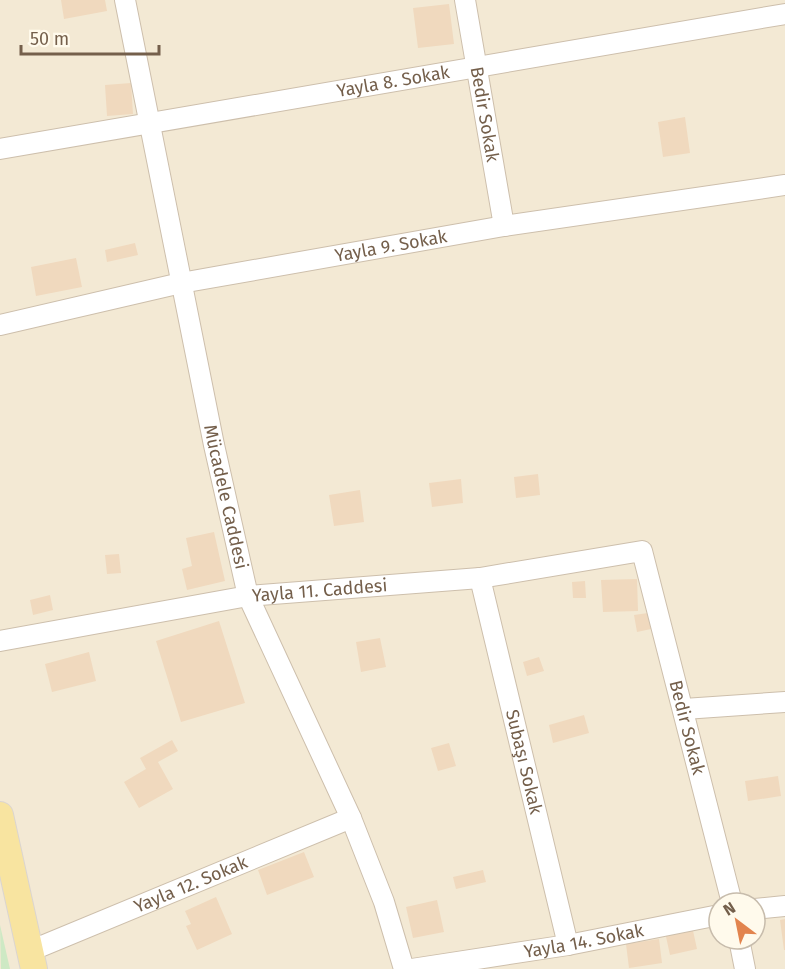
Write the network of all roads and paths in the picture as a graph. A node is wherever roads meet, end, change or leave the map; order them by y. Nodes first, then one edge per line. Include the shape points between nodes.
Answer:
1 (125, 0) edge
2 (465, 0) edge
3 (785, 14) edge
4 (476, 67) junction
5 (149, 125) junction
6 (0, 149) edge
7 (785, 185) edge
8 (504, 226) junction
9 (181, 283) junction
10 (0, 325) edge
11 (642, 551) joint
12 (480, 578) junction
13 (248, 596) junction
14 (0, 641) edge
15 (785, 702) edge
16 (684, 709) junction
17 (0, 814) edge
18 (351, 818) junction
19 (729, 891) edge
20 (785, 906) edge
21 (767, 908) edge
22 (707, 917) edge
23 (568, 945) junction
24 (741, 951) edge
25 (32, 960) edge
26 (404, 969) edge
27 (412, 969) edge
28 (745, 969) edge

1 - 5 street, Mücadele Caddesi
2 - 4 street, Bedir Sokak
3 - 4 street, Yayla 8. Sokak
4 - 5 street, Yayla 8. Sokak
4 - 8 street, Bedir Sokak
5 - 6 street, Yayla 8. Sokak
5 - 9 street, Mücadele Caddesi
7 - 8 street, Yayla 9. Sokak
8 - 9 street, Yayla 9. Sokak
9 - 10 street, Yayla 9. Sokak
9 - 13 street, Mücadele Caddesi
11 - 12 street, Yayla 11. Caddesi
11 - 16 street, Bedir Sokak
12 - 13 street, Yayla 11. Caddesi
12 - 23 street, Subaşı Sokak
13 - 14 street, Yayla 11. Caddesi
13 - 18 street, Mücadele Caddesi
15 - 16 street
16 - 19 street, Bedir Sokak
17 - 25 main road
18 - 25 street, Yayla 12. Sokak
18 - 26 street, Mücadele Caddesi via 384,902
20 - 21 street
22 - 23 street, Yayla 14. Sokak
23 - 27 street, Yayla 14. Sokak
24 - 28 street

